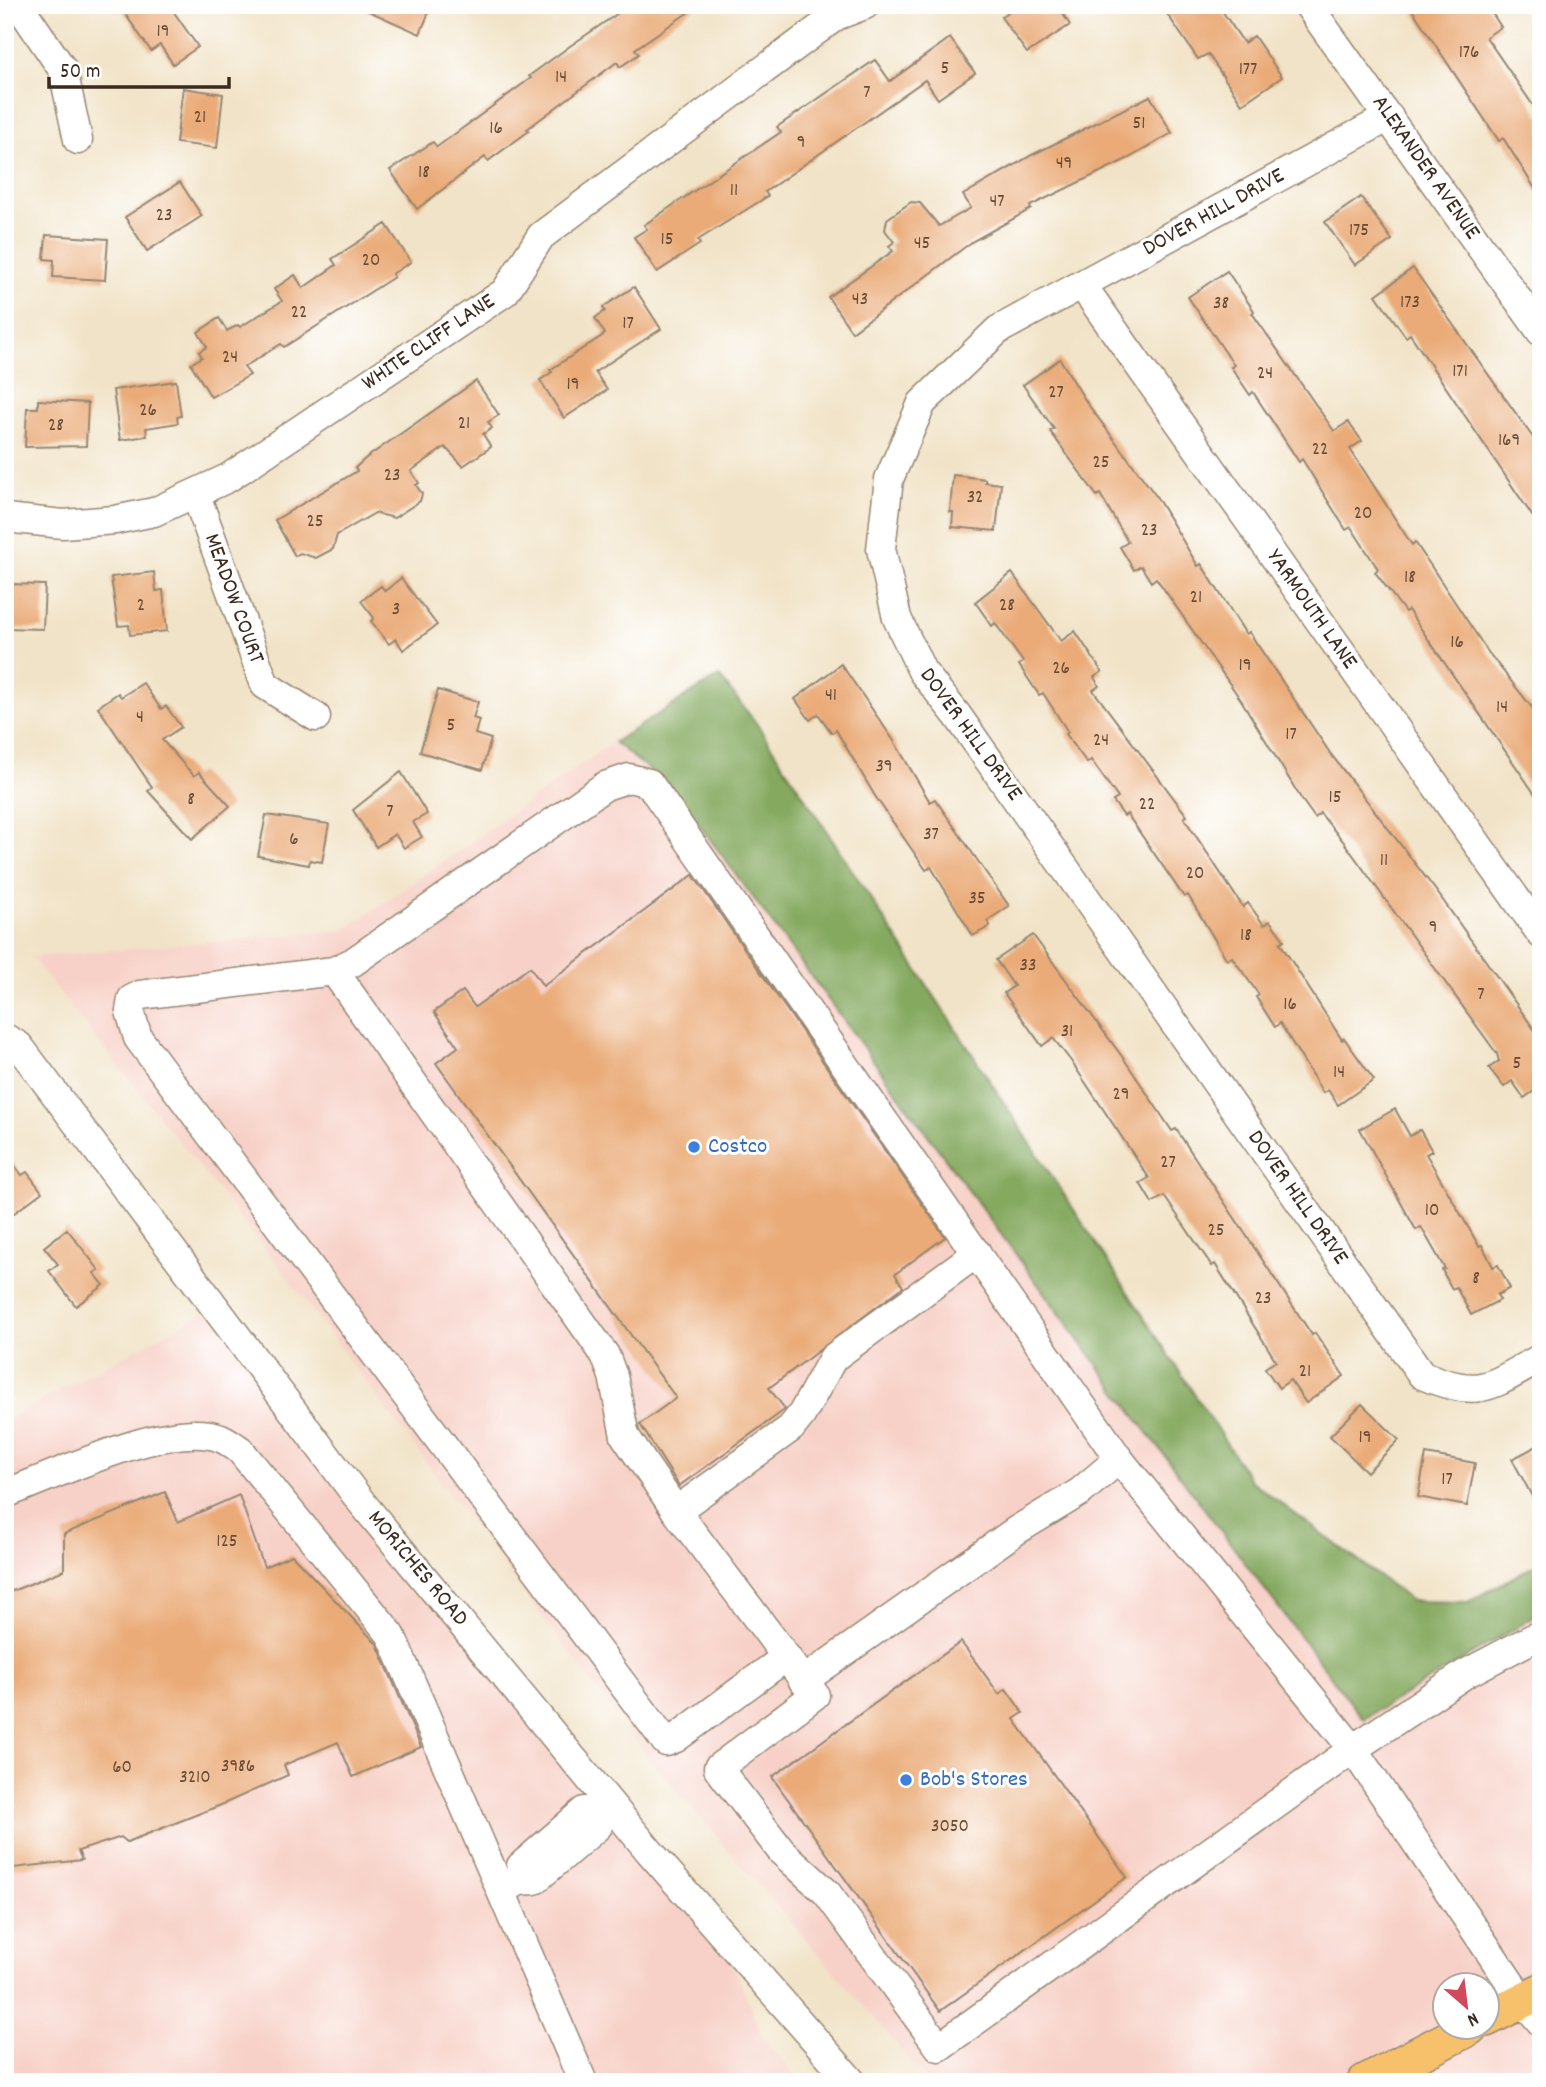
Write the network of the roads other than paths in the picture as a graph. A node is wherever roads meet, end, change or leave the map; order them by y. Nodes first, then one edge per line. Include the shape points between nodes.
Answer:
1 (19, 5) edge
2 (865, 5) edge
3 (1308, 5) edge
4 (1389, 117) junction
5 (78, 140) dead end
6 (1082, 285) junction
7 (1541, 332) edge
8 (196, 495) junction
9 (5, 518) edge
10 (316, 717) dead end
11 (1541, 934) edge
12 (334, 971) junction
13 (5, 1038) edge
14 (977, 1253) junction
15 (1541, 1358) edge
16 (1119, 1459) junction
17 (5, 1494) edge
18 (676, 1511) junction
19 (1541, 1634) edge
20 (786, 1657) junction
21 (803, 1681) junction
22 (1353, 1749) junction
23 (604, 1806) junction
24 (510, 1886) junction
25 (1535, 2005) edge
26 (1500, 2015) edge
27 (1442, 2042) edge
28 (583, 2082) edge
29 (852, 2082) edge
30 (1365, 2082) edge

1 - 5 street via 63,71
2 - 8 street, WHITE CLIFF LANE via 836,16 541,236 505,292
3 - 4 street, ALEXANDER AVENUE
4 - 6 street, DOVER HILL DRIVE
4 - 7 street, ALEXANDER AVENUE
6 - 11 street, YARMOUTH LANE
6 - 15 street, DOVER HILL DRIVE via 998,330 922,403 889,479 881,549 897,618 922,671 1422,1375 1454,1388 1489,1387
8 - 9 street, WHITE CLIFF LANE via 154,512 116,520 63,524
8 - 10 street, MEADOW COURT via 265,685
12 - 14 street via 605,786 629,778 649,783
12 - 18 street via 605,1355 625,1436
12 - 20 street via 140,995 132,999 130,1011 138,1038 666,1742
13 - 23 street, MORICHES ROAD via 19,1046 362,1503
14 - 16 street
14 - 18 street via 833,1359 792,1428
16 - 21 street via 1080,1492 1017,1530
16 - 22 street
17 - 24 street via 159,1436 207,1435 240,1450 391,1635
18 - 20 street
19 - 22 street via 1465,1674
20 - 21 street
21 - 22 street via 815,1695 719,1768 782,1852 827,1893 939,2047
22 - 25 street
23 - 24 street via 597,1826 535,1880
23 - 29 street, MORICHES ROAD
24 - 28 street
25 - 26 main road
27 - 30 main road

